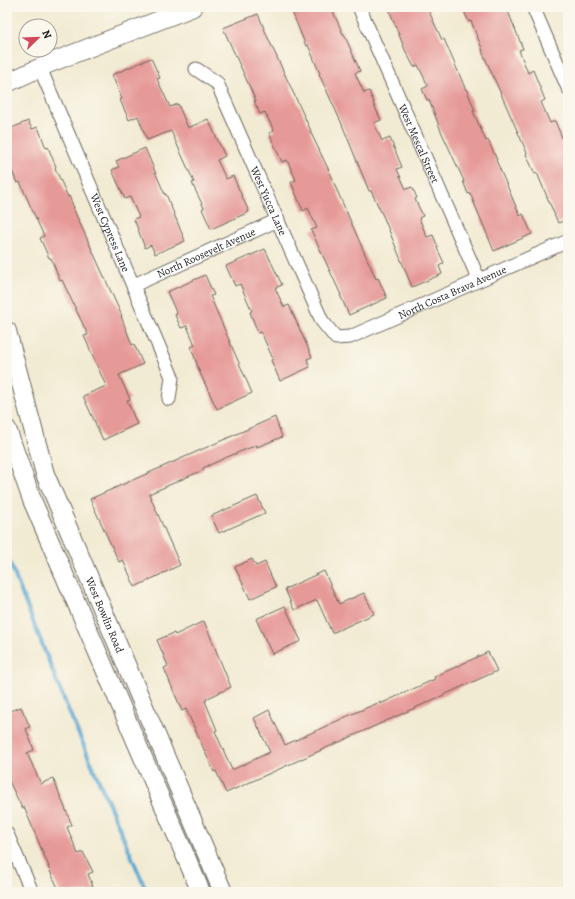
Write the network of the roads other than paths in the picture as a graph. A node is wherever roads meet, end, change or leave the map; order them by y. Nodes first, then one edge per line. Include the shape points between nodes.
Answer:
1 (192, 7) edge
2 (359, 7) edge
3 (533, 7) edge
4 (40, 68) junction
5 (196, 69) dead end
6 (7, 83) edge
7 (568, 88) edge
8 (278, 220) junction
9 (568, 241) edge
10 (479, 280) junction
11 (134, 285) junction
12 (7, 331) edge
13 (336, 338) joint
14 (169, 399) dead end
15 (7, 429) edge
16 (7, 834) edge
17 (32, 892) edge
18 (201, 892) edge
19 (223, 892) edge

1 - 4 street
2 - 10 street, West Mescal Street
3 - 7 street
4 - 6 street
4 - 11 street, West Cypress Lane
5 - 8 street, West Yucca Lane via 217,83
8 - 11 street, North Roosevelt Avenue
8 - 13 street, West Yucca Lane via 322,321
9 - 10 street, North Costa Brava Avenue
10 - 13 street, North Costa Brava Avenue via 350,337
11 - 14 street, West Cypress Lane via 172,377
12 - 19 street, West Bowlin Road via 45,474
15 - 18 street, West Bowlin Road via 32,500
16 - 17 street

